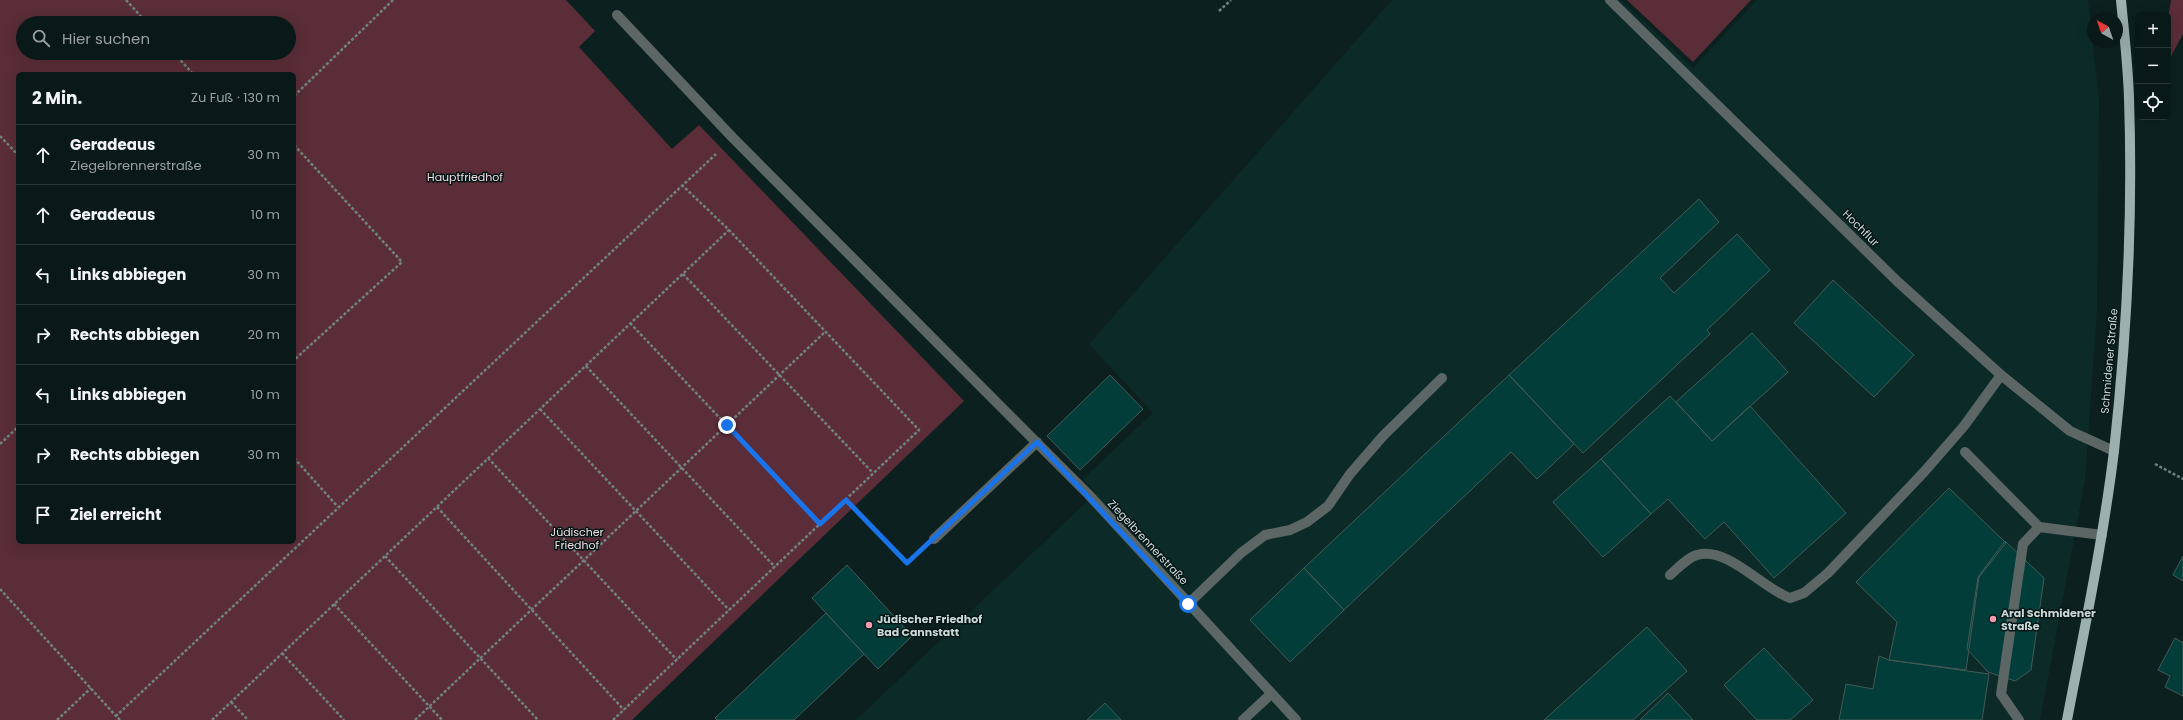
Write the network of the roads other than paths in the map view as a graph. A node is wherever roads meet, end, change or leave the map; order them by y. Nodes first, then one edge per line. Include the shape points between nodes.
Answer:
1 (1610, 0) edge
2 (2121, 0) edge
3 (617, 15) dead end
4 (2001, 375) junction
5 (1442, 378) dead end
6 (1037, 442) junction
7 (2114, 451) junction
8 (1965, 452) dead end
9 (2039, 527) junction
10 (2102, 535) junction
11 (934, 538) road end
12 (1670, 575) dead end
13 (1188, 604) junction
14 (1271, 694) junction
15 (1243, 720) edge
16 (1296, 720) edge
17 (2019, 720) edge
18 (2067, 720) edge

1 - 4 street, Hochflur via 1898,282
2 - 7 main road, Schmidener Straße via 2129,97 2130,221 2124,338
3 - 6 street, Ziegelbrennerstraße via 733,138
4 - 7 street, Hochflur via 2070,431
4 - 12 street via 1964,426 1924,472 1828,572 1804,593 1790,598 1780,595 1730,560 1716,555 1697,555
5 - 13 street via 1383,436 1350,474 1328,506 1307,522 1290,530 1265,535 1241,553
6 - 11 street
6 - 13 street, Ziegelbrennerstraße
7 - 10 main road, Schmidener Straße
8 - 9 street
9 - 10 street
9 - 17 street via 2023,544 2002,694
10 - 18 main road, Schmidener Straße
13 - 14 street, Ziegelbrennerstraße
14 - 15 street
14 - 16 street, Ziegelbrennerstraße

